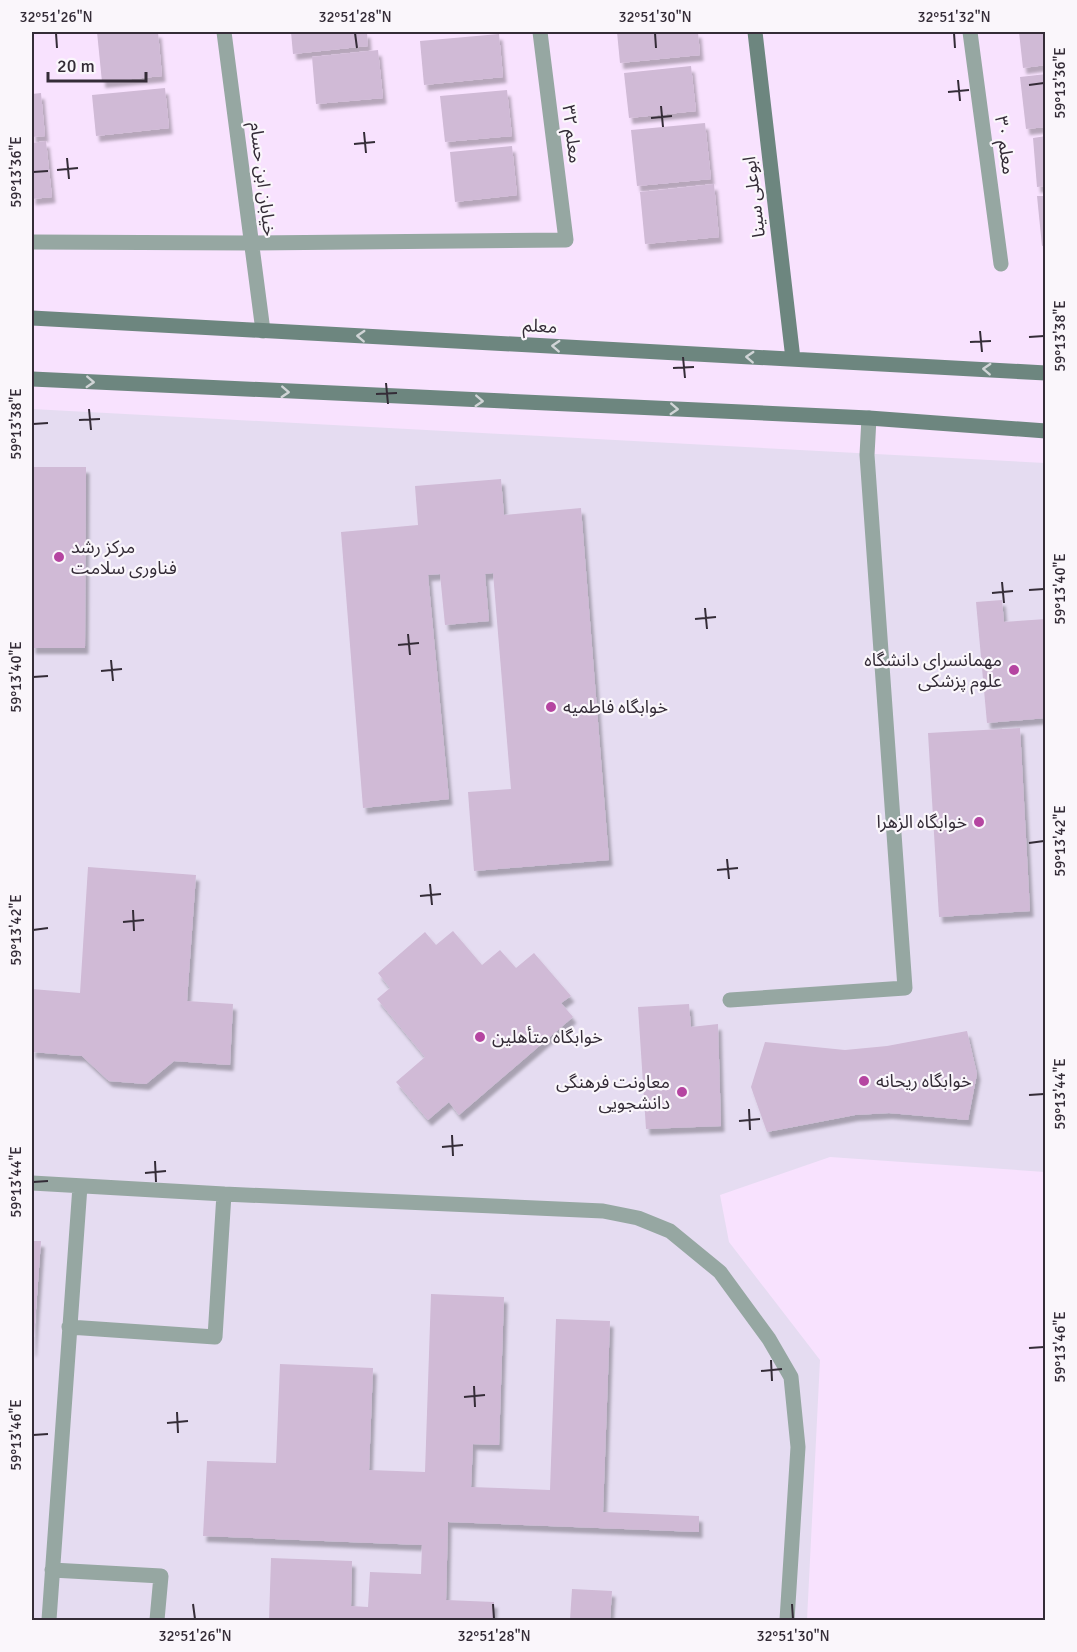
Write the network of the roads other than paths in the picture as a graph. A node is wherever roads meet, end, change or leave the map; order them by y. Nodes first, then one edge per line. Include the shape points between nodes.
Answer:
1 (225, 32) edge
2 (540, 32) edge
3 (755, 32) edge
4 (970, 32) edge
5 (32, 242) edge
6 (251, 243) junction
7 (1001, 264) dead end
8 (32, 318) edge
9 (263, 331) junction
10 (793, 359) junction
11 (1046, 372) edge
12 (32, 379) edge
13 (869, 418) junction
14 (1046, 431) edge
15 (730, 1000) dead end
16 (32, 1183) edge
17 (80, 1186) junction
18 (224, 1194) junction
19 (69, 1328) junction
20 (52, 1570) junction
21 (49, 1620) edge
22 (157, 1620) edge
23 (787, 1620) edge

1 - 6 street, خیابان ابن حسام
2 - 6 street, معلم ۳۲ via 566,240
3 - 10 main road, ابوعلی سینا
4 - 7 street, معلم ۳۰
5 - 6 street
6 - 9 street, خیابان ابن حسام
8 - 9 main road, معلم
10 -> 9 main road, معلم
11 -> 10 main road, معلم
12 -> 13 main road
13 - 14 main road
13 - 15 street via 867,455 905,988
16 - 17 street
17 - 18 street
17 - 19 street
18 - 19 street via 215,1336
18 - 23 street via 603,1211 638,1218 670,1231 720,1272 769,1339 791,1377 798,1447
19 - 20 street
20 - 21 street
20 - 22 street via 161,1576

